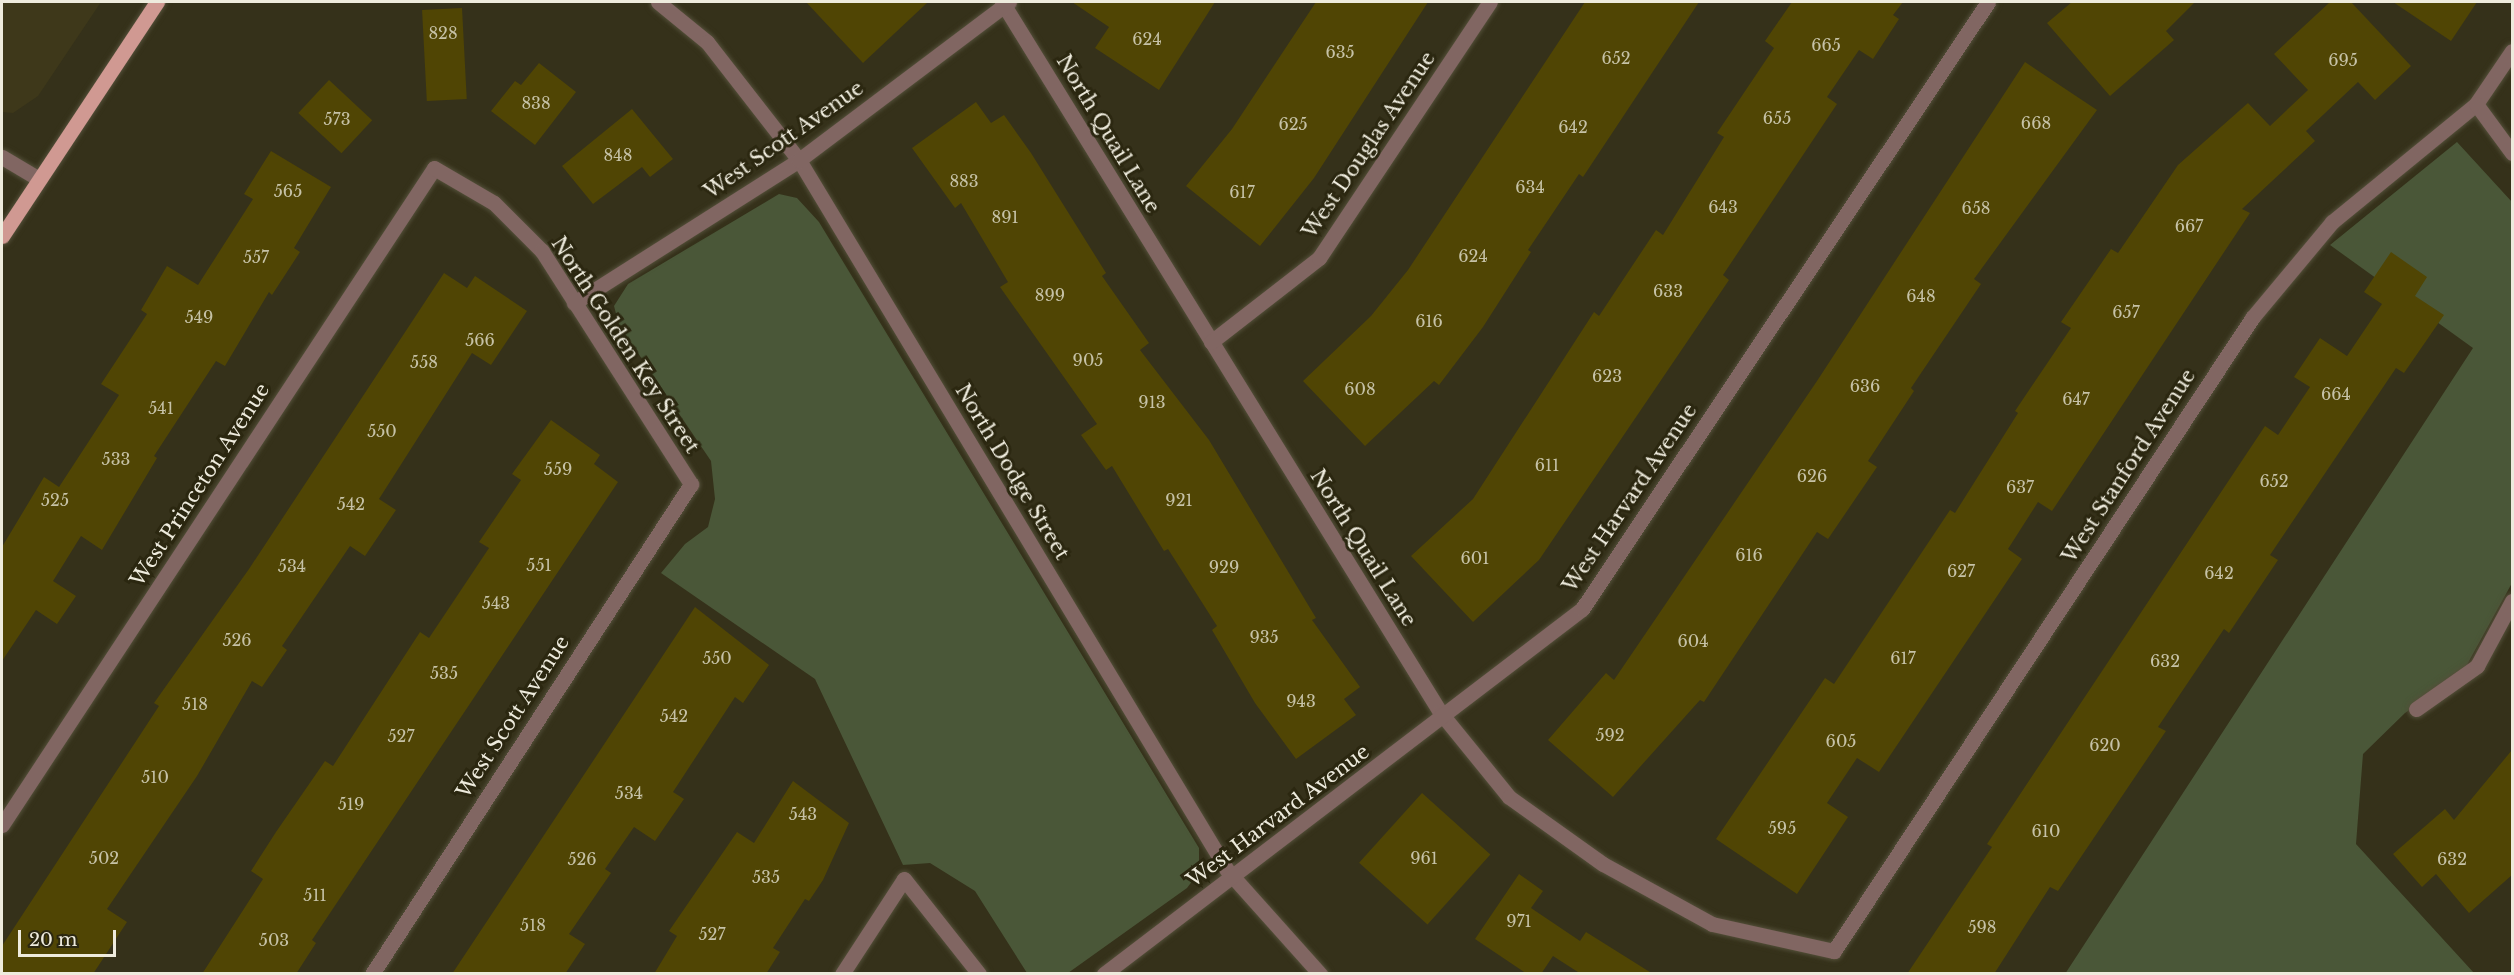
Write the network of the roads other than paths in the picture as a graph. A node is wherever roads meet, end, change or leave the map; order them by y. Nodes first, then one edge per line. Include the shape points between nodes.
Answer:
1 (157, 2) edge
2 (658, 2) edge
3 (1490, 2) edge
4 (1988, 2) edge
5 (1005, 3) edge
6 (2512, 51) edge
7 (2476, 104) junction
8 (2512, 153) edge
9 (2, 157) edge
10 (799, 160) junction
11 (434, 168) joint
12 (39, 179) junction
13 (2, 236) edge
14 (574, 303) junction
15 (1210, 342) junction
16 (691, 484) joint
17 (2512, 601) edge
18 (2416, 709) dead end
19 (1444, 717) junction
20 (2, 825) edge
21 (1233, 876) junction
22 (1834, 951) joint
23 (372, 974) edge
24 (842, 974) edge
25 (979, 974) edge
26 (1104, 974) edge
27 (1320, 974) edge

1 - 12 main road
2 - 10 street, North Dodge Street via 706,42
3 - 15 street, West Douglas Avenue via 1319,258
4 - 19 street, West Harvard Avenue via 1582,609
5 - 10 street, West Scott Avenue
5 - 15 street, North Quail Lane
6 - 7 street, West Stanford Avenue
7 - 8 street
7 - 22 street, West Stanford Avenue via 2332,222 2252,318
9 - 12 street
10 - 14 street, West Scott Avenue
10 - 21 street, North Dodge Street
11 - 14 street, North Golden Key Street via 494,203 542,251
11 - 20 street, West Princeton Avenue
12 - 13 main road
14 - 16 street, North Golden Key Street
15 - 19 street, North Quail Lane
16 - 23 street, West Scott Avenue
17 - 18 street via 2477,666
19 - 21 street, West Harvard Avenue
19 - 22 street, North Quail Lane via 1509,796 1603,864 1712,924
21 - 26 street, West Harvard Avenue
21 - 27 street, North Dodge Street
24 - 25 street via 904,879

